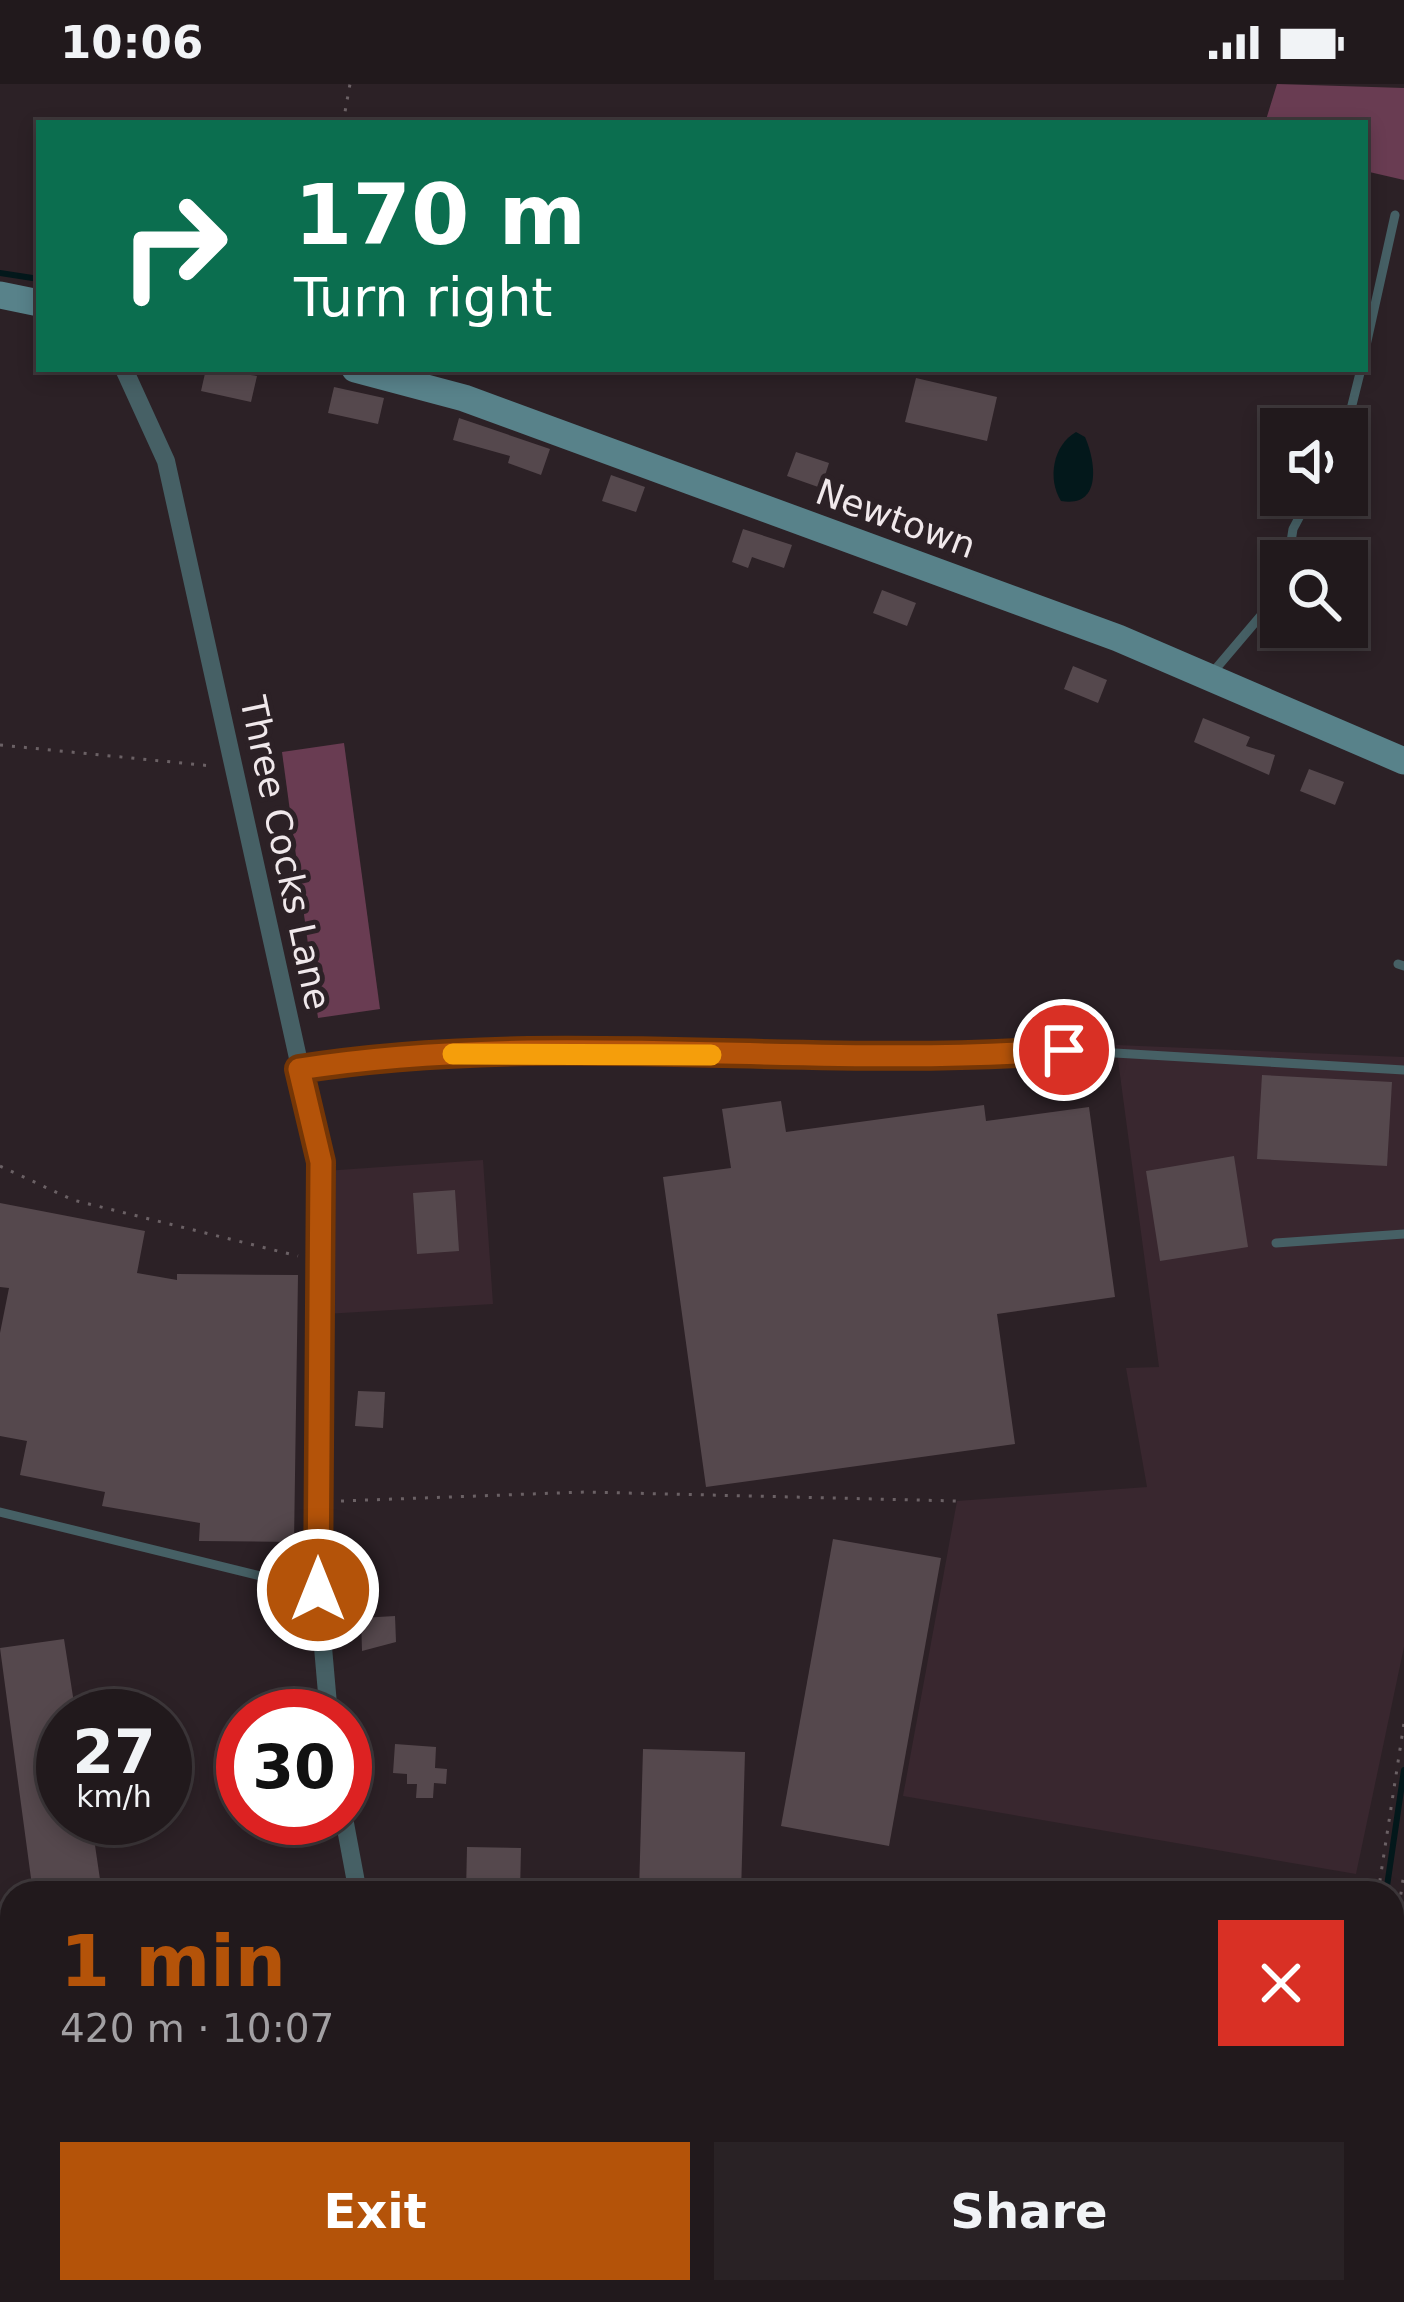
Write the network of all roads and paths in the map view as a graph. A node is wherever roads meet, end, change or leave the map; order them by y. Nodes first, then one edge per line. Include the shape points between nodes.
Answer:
1 (350, 84) edge
2 (344, 120) edge
3 (1395, 215) dead end
4 (0, 295) edge
5 (36, 302) edge
6 (1368, 336) edge
7 (127, 372) edge
8 (366, 372) edge
9 (1360, 372) edge
10 (1351, 408) edge
11 (1260, 616) edge
12 (1209, 676) junction
13 (0, 745) edge
14 (1404, 761) edge
15 (232, 768) junction
16 (299, 1069) junction
17 (1404, 1070) edge
18 (0, 1166) edge
19 (1404, 1234) edge
20 (1276, 1243) dead end
21 (323, 1255) junction
22 (957, 1501) dead end
23 (319, 1502) junction
24 (0, 1512) edge
25 (318, 1590) junction
26 (327, 1689) edge
27 (1404, 1723) edge
28 (349, 1845) edge
29 (356, 1881) edge
30 (1380, 1881) edge

1 - 2 path
3 - 6 lane
4 - 5 main road
7 - 15 street, Three Cocks Lane via 166,461
8 - 12 main road, Newtown via 464,398
9 - 10 lane
11 - 12 lane
12 - 14 main road, Newtown
13 - 15 path
15 - 16 street, Three Cocks Lane
16 - 17 lane via 397,1054 898,1059 1064,1050
16 - 21 street, Three Cocks Lane via 321,1162
18 - 21 path via 73,1200 284,1257
19 - 20 lane
21 - 23 street, Three Cocks Lane
22 - 23 path via 585,1492
23 - 25 street, Three Cocks Lane
24 - 25 lane
25 - 26 street, Three Cocks Lane
27 - 30 path
28 - 29 street

